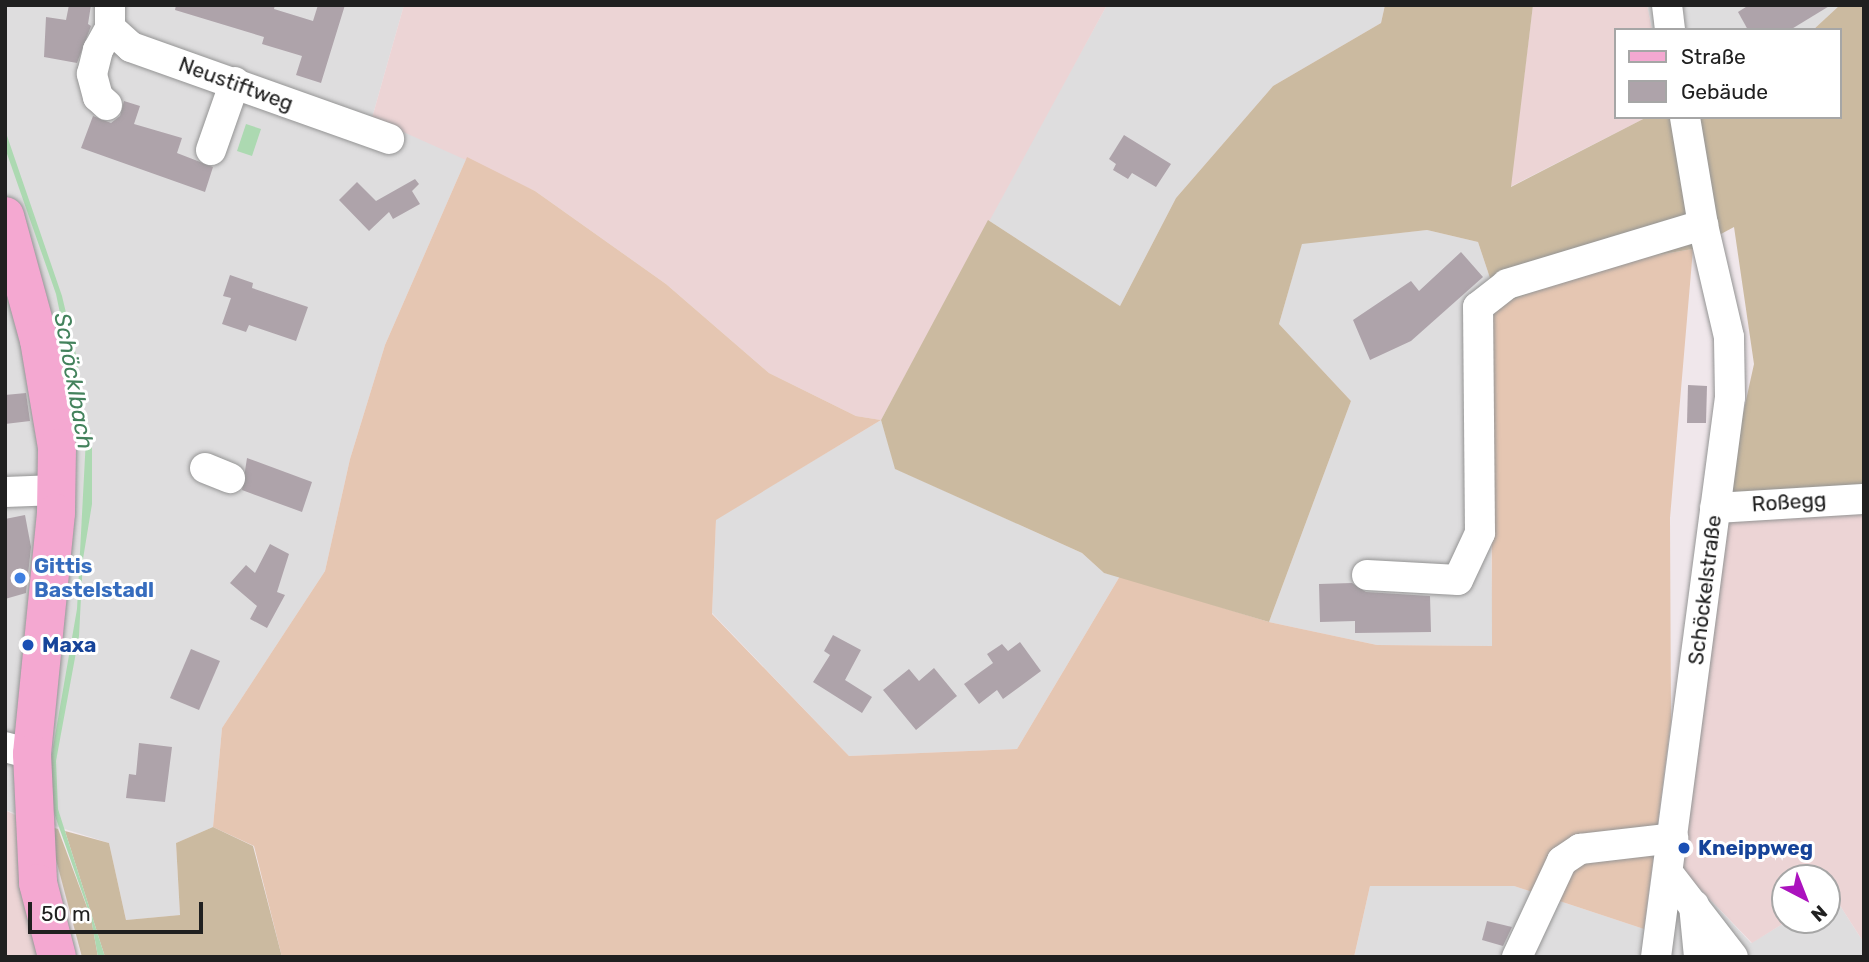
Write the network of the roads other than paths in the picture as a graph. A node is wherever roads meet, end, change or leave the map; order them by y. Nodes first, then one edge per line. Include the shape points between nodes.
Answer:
1 (1667, 5) edge
2 (110, 17) edge
3 (1670, 28) edge
4 (235, 82) junction
5 (107, 105) dead end
6 (1685, 119) edge
7 (389, 139) dead end
8 (211, 150) dead end
9 (5, 216) edge
10 (1703, 225) junction
11 (57, 490) junction
12 (5, 492) edge
13 (1864, 499) edge
14 (1715, 508) junction
15 (1367, 575) dead end
16 (19, 751) edge
17 (1672, 838) junction
18 (1668, 873) junction
19 (1694, 905) junction
20 (57, 957) edge
21 (1517, 957) edge
22 (1656, 957) edge
23 (1699, 957) edge
24 (1733, 957) edge

1 - 3 street
2 - 4 street, Neustiftweg via 131,47
2 - 5 street via 92,74 98,96
4 - 7 street, Neustiftweg
4 - 8 street
6 - 10 street, Schöckelstraße
9 - 11 main road via 49,387
10 - 14 street, Schöckelstraße via 1729,337 1730,397
10 - 15 street via 1507,284 1478,307 1480,533 1458,580
11 - 12 street
11 - 16 main road
13 - 14 street, Roßegg
14 - 17 street, Schöckelstraße
16 - 20 main road via 38,883
17 - 18 street, Schöckelstraße
17 - 21 street via 1580,849 1562,861
18 - 19 street
18 - 22 street, Schöckelstraße
19 - 23 street
19 - 24 street

